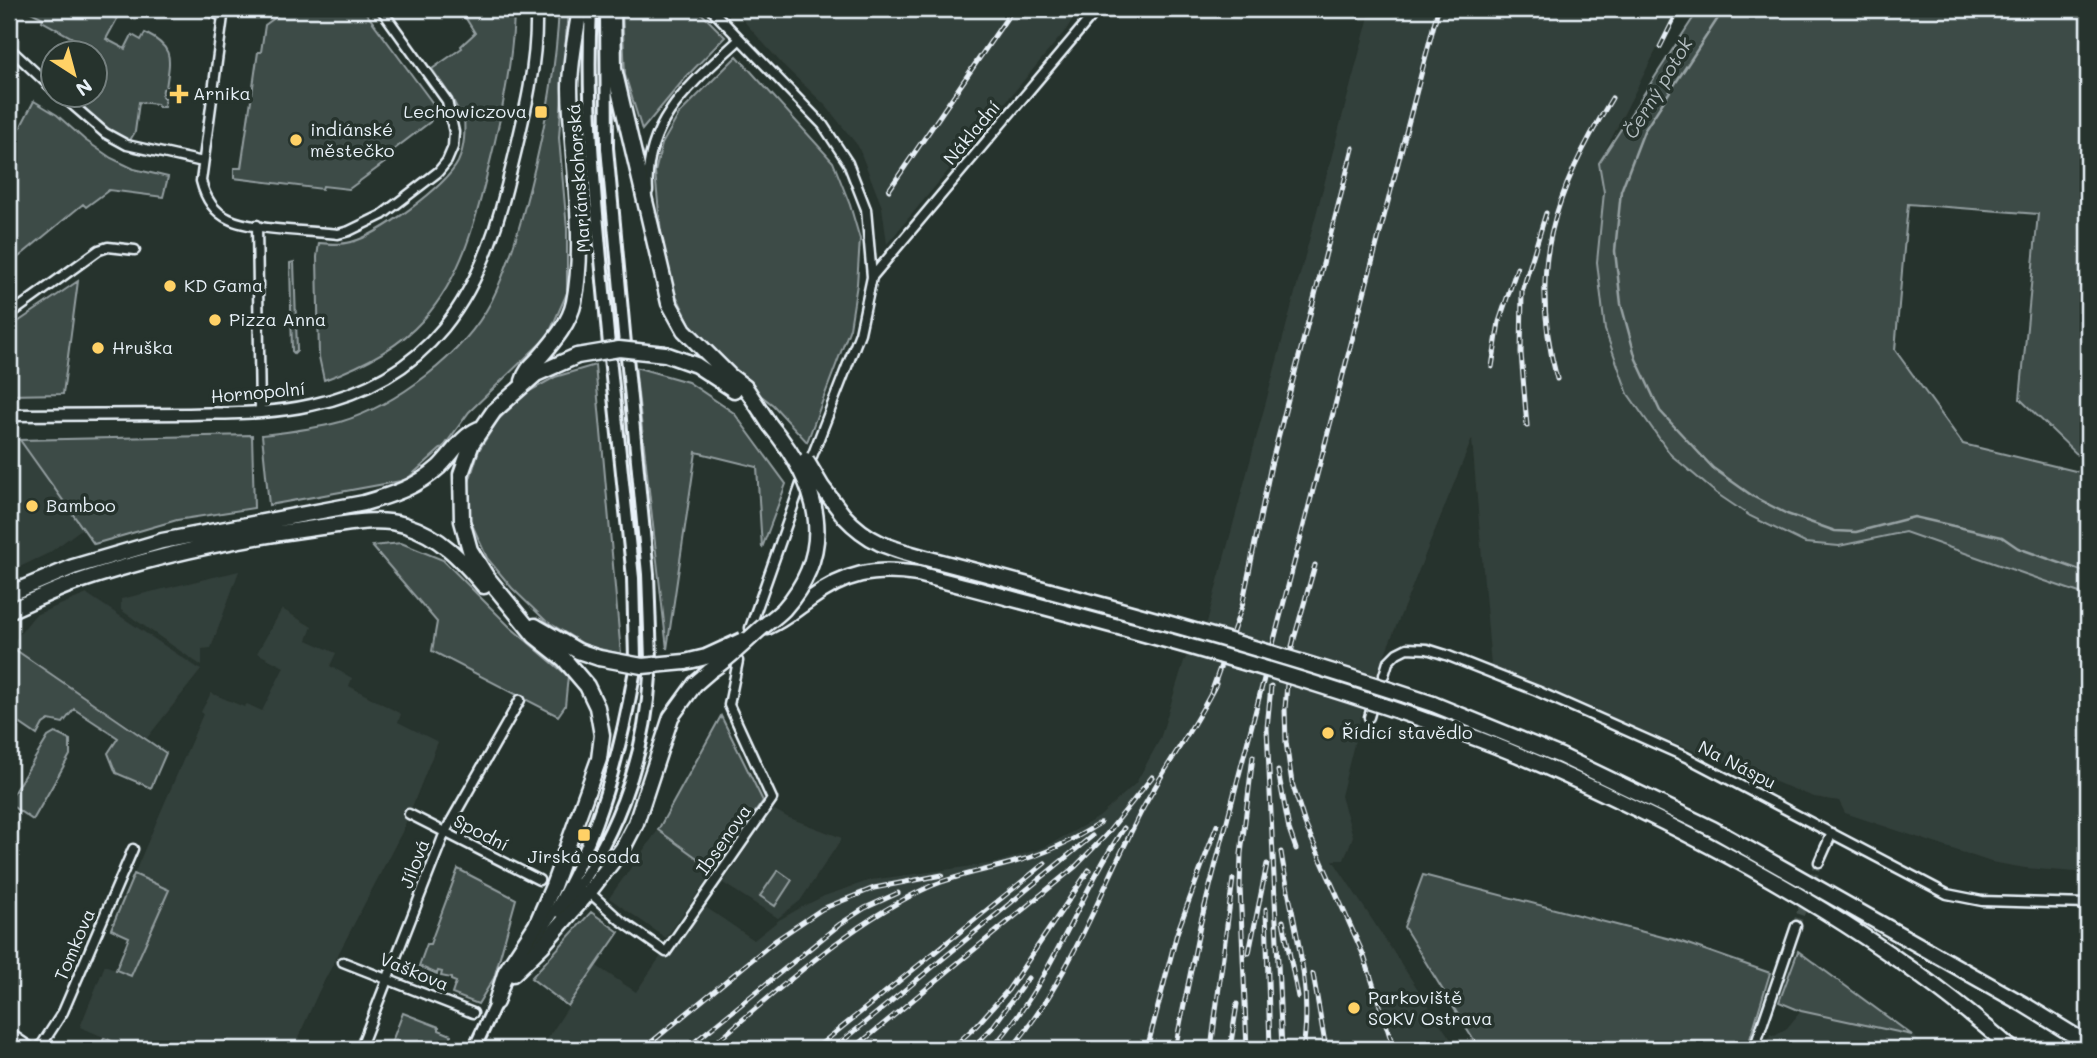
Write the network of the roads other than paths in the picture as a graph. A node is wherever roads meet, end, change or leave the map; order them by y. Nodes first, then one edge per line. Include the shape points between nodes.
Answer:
1 (203, 9) edge
2 (381, 9) edge
3 (536, 9) edge
4 (580, 9) edge
5 (591, 9) edge
6 (606, 9) edge
7 (613, 9) edge
8 (711, 9) edge
9 (1094, 9) edge
10 (223, 13) edge
11 (740, 39) junction
12 (9, 48) edge
13 (38, 75) edge
14 (76, 108) edge
15 (203, 162) junction
16 (651, 225) junction
17 (257, 226) junction
18 (135, 250) dead end
19 (872, 276) junction
20 (9, 315) edge
21 (625, 344) dead end
22 (609, 345) dead end
23 (626, 357) dead end
24 (610, 358) dead end
25 (526, 378) junction
26 (260, 411) junction
27 (9, 415) edge
28 (484, 422) junction
29 (770, 425) junction
30 (811, 459) dead end
31 (801, 484) dead end
32 (9, 594) edge
33 (9, 611) edge
34 (524, 620) junction
35 (755, 629) junction
36 (635, 659) dead end
37 (651, 660) dead end
38 (737, 661) dead end
39 (634, 675) dead end
40 (1384, 675) dead end
41 (650, 676) dead end
42 (520, 700) dead end
43 (409, 814) dead end
44 (444, 832) junction
45 (1832, 833) junction
46 (133, 849) dead end
47 (1819, 862) tunnel mouth
48 (539, 880) dead end
49 (589, 892) junction
50 (2088, 904) edge
51 (1796, 926) tunnel mouth
52 (343, 962) dead end
53 (515, 970) junction
54 (387, 978) junction
55 (496, 1002) junction
56 (473, 1013) dead end
57 (9, 1034) edge
58 (2088, 1044) edge
59 (31, 1049) edge
60 (39, 1049) edge
61 (360, 1049) edge
62 (474, 1049) edge
63 (1754, 1049) edge
64 (2012, 1049) edge

1 - 10 street
2 - 17 street via 447,102 454,132 447,161 382,215 349,232
3 - 26 street, Hornopolní via 530,86 504,198 480,271 457,312 411,359 362,388 313,405
4 - 25 highway via 570,85 577,284 565,322
5 - 22 main road, Mariánskohorská via 595,189
6 - 21 main road, Mariánskohorská via 607,148
7 - 16 highway via 614,69
8 - 11 street, Nákladní
9 - 19 street, Nákladní
10 - 15 street
11 - 16 street via 694,81 656,132 648,180
11 - 19 street, Nákladní via 822,125 848,163 866,209
12 - 13 street
14 - 15 street via 127,145
15 - 17 street via 202,188 213,206 230,219
16 - 29 highway via 663,285 677,320 697,345 745,387
17 - 26 street
18 - 20 street via 99,250
19 - 30 street, Nákladní via 860,333
23 - 37 main road via 649,573
24 - 36 main road via 633,578
25 - 28 highway
25 - 29 highway, bridge via 577,356 619,349 665,354 696,365 723,382
26 - 27 street, Hornopolní
28 - 32 highway via 439,466 396,494 162,541 94,560
28 - 34 highway via 461,474 465,536 486,576
29 - 35 highway, bridge via 796,459 809,486 815,532 811,560 799,588 782,611
29 - 58 highway, bridge via 804,455 844,516 878,543 1292,658 1433,704 1561,756 1713,829
31 - 35 street
33 - 34 highway via 77,582 164,556 290,531 375,521 425,532 455,554 497,602
34 - 35 highway, bridge via 578,651 642,666 706,657
34 - 55 highway via 587,686 599,716 602,749 553,886 536,925 506,971
35 - 49 highway, bridge via 734,656 695,684 671,717 636,823
35 - 64 highway, bridge via 790,617 809,600 851,577 874,570 897,571 1168,640 1344,691 1555,771 1751,868 1858,933
38 - 49 street, Ibsenova via 729,705 772,799 666,952
39 - 53 main road via 603,805 566,891
40 - 45 street, Na Náspu via 1388,662 1407,648 1446,655 1626,729
41 - 53 main road via 643,736 620,813 574,895
42 - 44 street, Jílová
43 - 44 street, Spodní
44 - 48 street, Spodní
44 - 54 street, Jílová
45 - 47 street
45 - 50 street, Na Náspu via 1963,898
46 - 60 street, Tomkova via 63,1012
49 - 53 highway
51 - 63 street
52 - 54 street, Vaškova
53 - 55 main road
54 - 56 street, Vaškova
54 - 61 street, Jílová
55 - 62 main road
57 - 59 street

